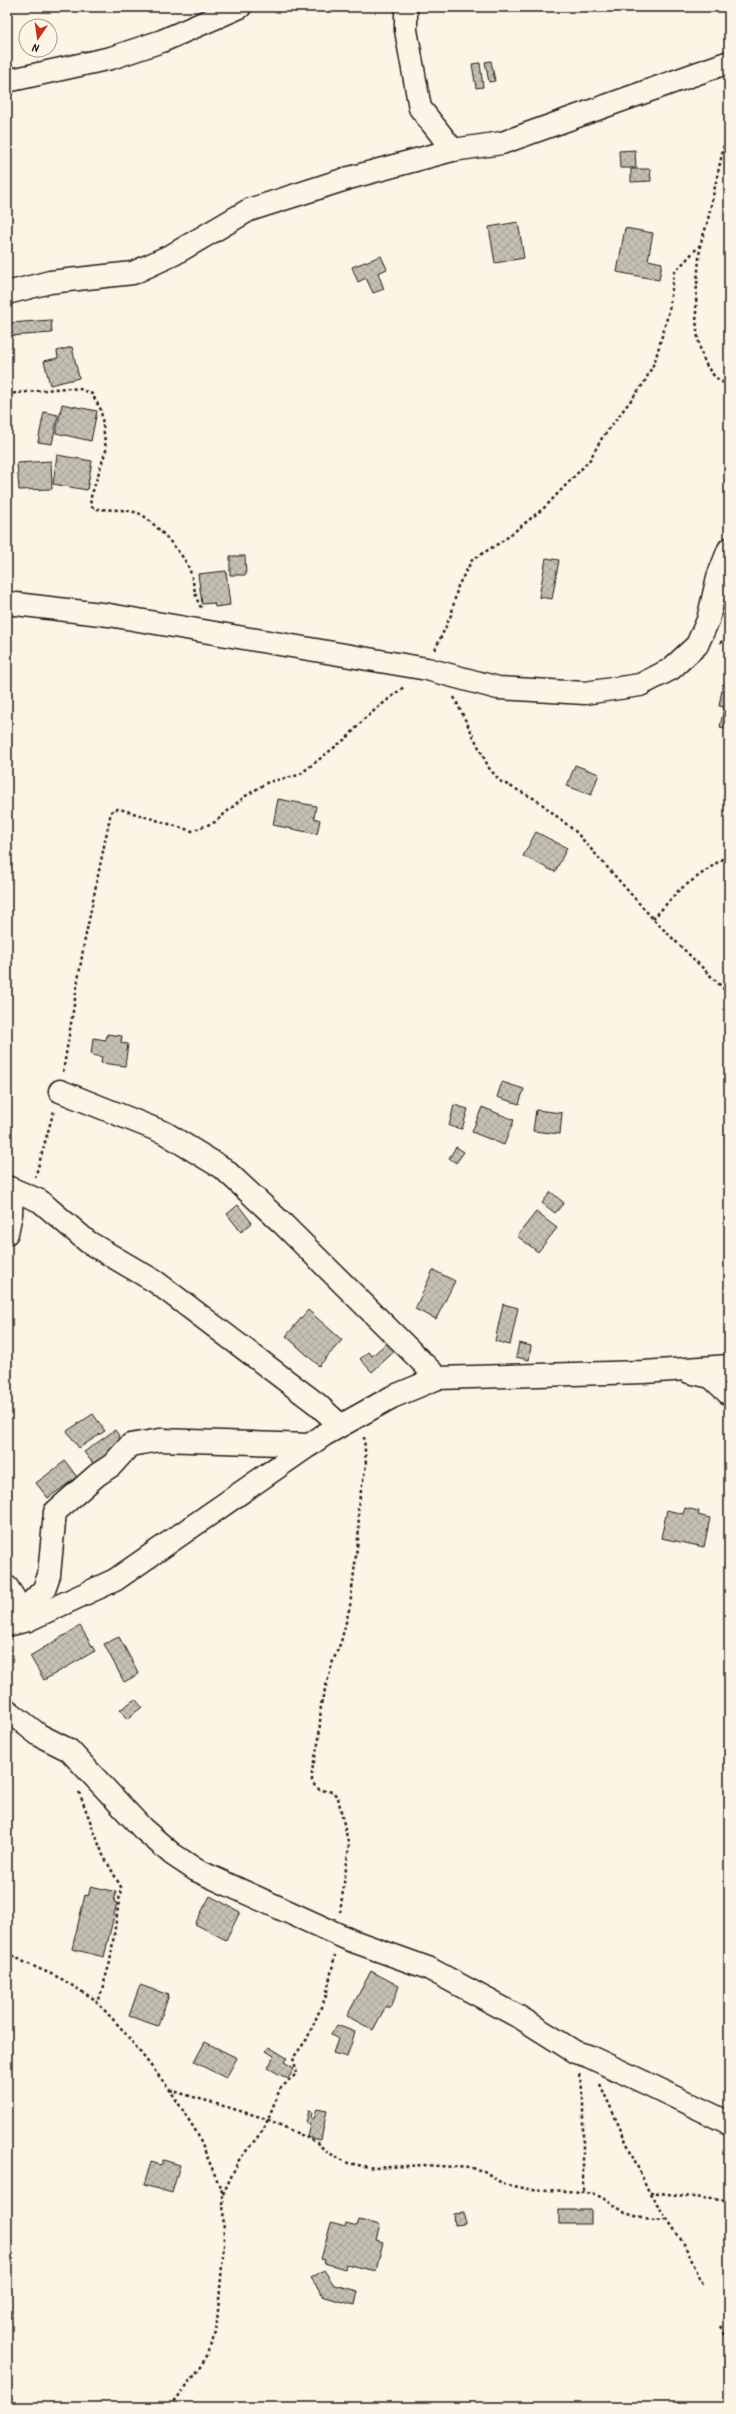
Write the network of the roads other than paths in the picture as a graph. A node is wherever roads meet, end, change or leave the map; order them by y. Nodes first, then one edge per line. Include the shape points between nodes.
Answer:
1 (240, 7) edge
2 (406, 7) edge
3 (729, 62) edge
4 (7, 81) edge
5 (453, 150) junction
6 (7, 293) edge
7 (729, 549) edge
8 (7, 603) edge
9 (60, 1091) road end
10 (17, 1191) edge
11 (7, 1234) edge
12 (729, 1366) edge
13 (681, 1369) junction
14 (438, 1378) junction
15 (729, 1394) edge
16 (340, 1426) junction
17 (310, 1445) junction
18 (7, 1587) edge
19 (26, 1615) junction
20 (7, 1625) edge
21 (7, 1710) edge
22 (729, 2123) edge

1 - 4 street via 162,41 111,58
2 - 5 street via 406,30 420,108
3 - 5 street via 502,143
5 - 6 street via 349,178 249,210 174,254 133,273 50,282
7 - 8 street via 718,577 708,620 697,645 671,669 640,685 585,692 498,688 436,672 109,615
9 - 14 street via 164,1133 224,1168
10 - 11 street
10 - 16 street via 40,1201 88,1242 156,1282 317,1404
12 - 13 street
13 - 14 street
13 - 15 street via 711,1377
14 - 16 street via 392,1397
16 - 17 street
17 - 19 street via 115,1580
17 - 19 street via 160,1440 130,1445 112,1465 55,1512 49,1575 44,1589
18 - 19 street
19 - 20 street
21 - 22 street via 39,1735 69,1750 143,1828 172,1854 196,1870 344,1937 428,1968 582,2054

